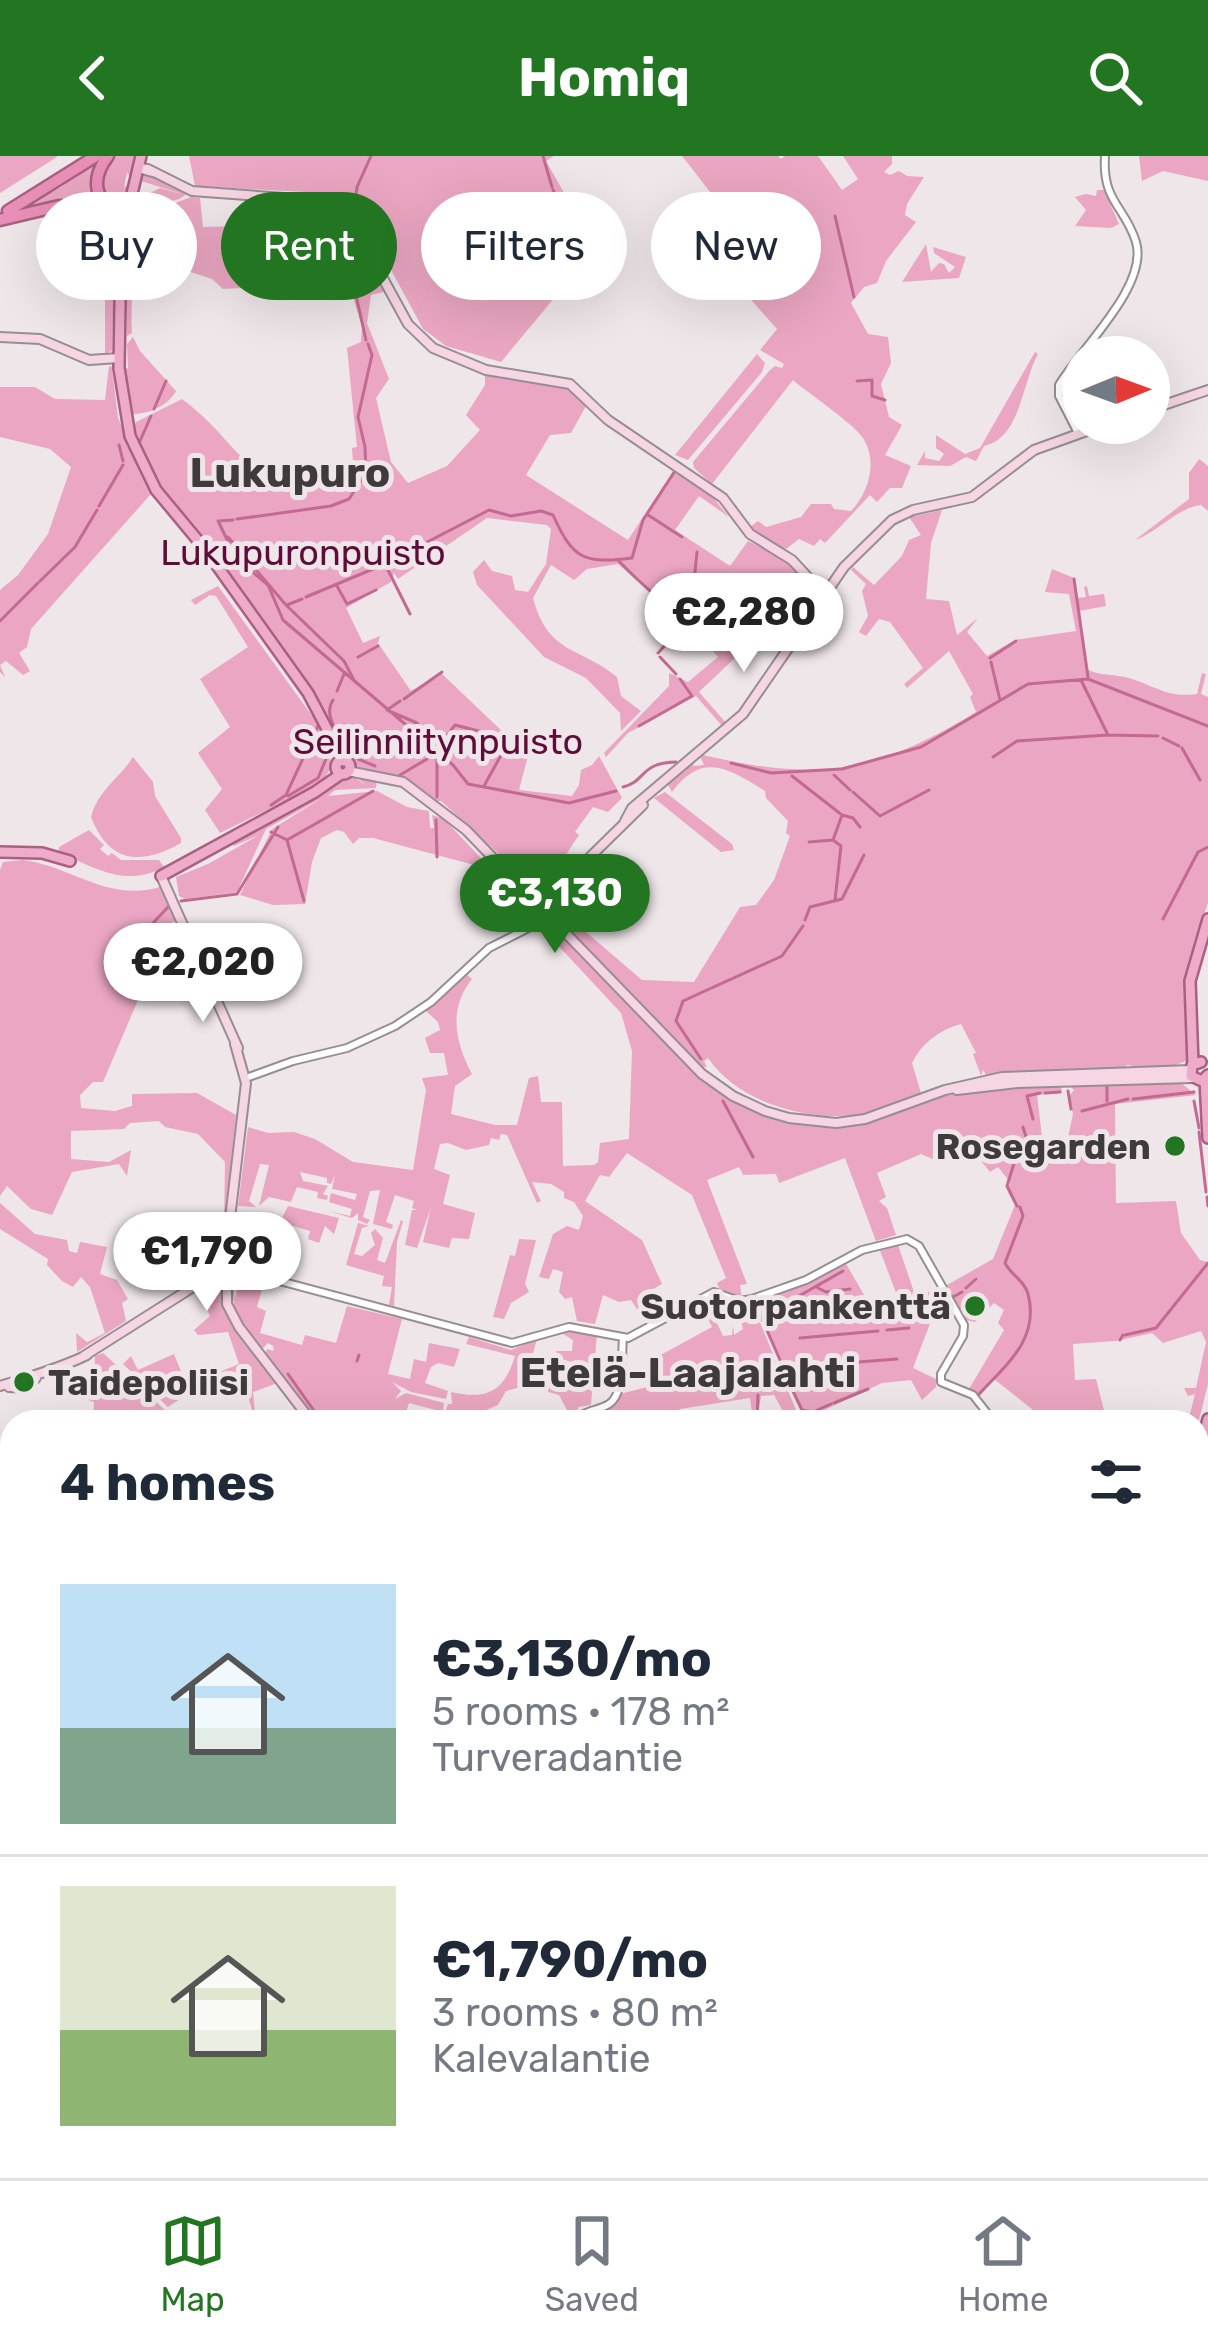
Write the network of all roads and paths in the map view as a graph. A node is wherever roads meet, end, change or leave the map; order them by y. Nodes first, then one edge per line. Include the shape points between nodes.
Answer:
1 (96, 156) edge
2 (108, 156) edge
3 (1105, 156) edge
4 (82, 157) edge
5 (141, 164) edge
6 (99, 192) edge
7 (36, 209) edge
8 (0, 214) edge
9 (121, 300) edge
10 (1097, 336) edge
11 (0, 337) edge
12 (120, 360) junction
13 (1208, 390) edge
14 (1170, 403) edge
15 (1062, 440) edge
16 (827, 596) junction
17 (343, 767) junction
18 (0, 854) edge
19 (65, 864) dead end
20 (163, 878) joint
21 (548, 914) junction
22 (1208, 920) edge
23 (1200, 1073) edge
24 (248, 1077) junction
25 (938, 1092) junction
26 (1208, 1138) edge
27 (231, 1208) junction
28 (226, 1274) junction
29 (623, 1339) junction
30 (0, 1388) edge
31 (303, 1410) edge
32 (592, 1410) edge
33 (984, 1410) edge

1 - 8 highway
2 - 6 highway
3 - 10 street via 1108,190 1134,236 1138,262
4 - 8 highway
5 - 16 main road via 203,193 311,202 337,216 360,239 408,324 433,348 486,370 570,385 723,498 750,534 790,555
7 - 8 highway
9 - 12 main road
11 - 12 main road via 34,337 85,359
12 - 17 main road via 123,408 156,490 308,693
13 - 14 main road
15 - 16 main road via 1025,455 982,492 904,513
16 - 21 main road via 742,714 632,813
17 - 20 main road
17 - 21 main road via 417,790
18 - 19 main road
20 - 24 main road
21 - 24 street via 500,940 401,1022
21 - 25 main road via 733,1096 789,1118 836,1123
22 - 23 main road via 1193,998
23 - 25 main road
23 - 25 main road via 1002,1077
23 - 26 main road
24 - 27 main road
27 - 28 main road
27 - 28 main road
28 - 29 street via 508,1342 569,1327
28 - 30 main road via 85,1356
28 - 31 main road via 229,1310
29 - 32 street via 616,1397
29 - 33 street via 714,1292 752,1299 862,1250 911,1240 964,1325 941,1374 944,1385 970,1393

